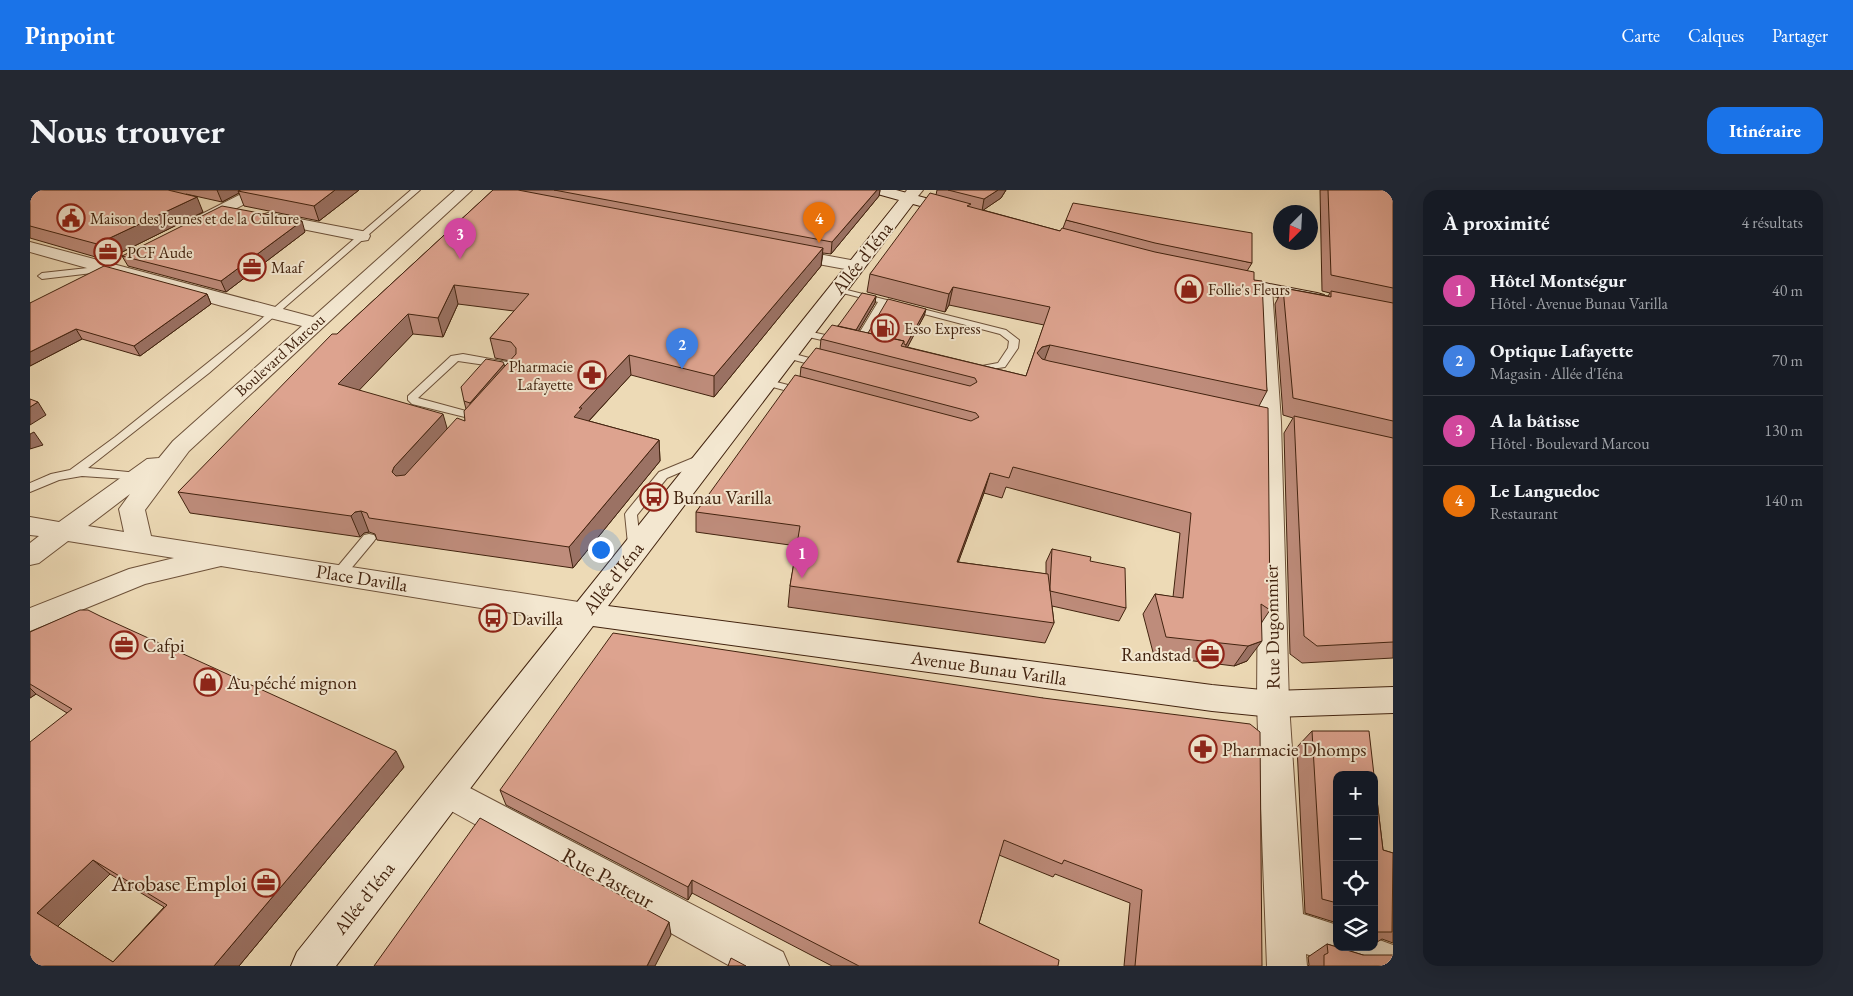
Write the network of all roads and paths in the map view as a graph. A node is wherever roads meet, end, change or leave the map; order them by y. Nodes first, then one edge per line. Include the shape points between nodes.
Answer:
1 (261, 190) edge
2 (416, 190) edge
3 (464, 190) edge
4 (879, 190) edge
5 (483, 194) dead end
6 (912, 194) edge
7 (194, 203) dead end
8 (942, 207) edge
9 (223, 210) junction
10 (181, 231) edge
11 (362, 236) junction
12 (30, 247) edge
13 (768, 249) edge
14 (132, 256) edge
15 (856, 266) junction
16 (106, 269) junction
17 (42, 276) dead end
18 (1206, 276) edge
19 (1263, 288) junction
20 (838, 289) junction
21 (64, 291) edge
22 (883, 302) junction
23 (1336, 303) edge
24 (272, 314) junction
25 (315, 323) junction
26 (803, 333) junction
27 (786, 355) junction
28 (834, 367) edge
29 (962, 369) edge
30 (765, 382) junction
31 (499, 387) edge
32 (813, 395) edge
33 (476, 412) joint
34 (461, 429) edge
35 (181, 446) junction
36 (75, 472) junction
37 (138, 477) junction
38 (30, 488) edge
39 (30, 526) edge
40 (63, 532) junction
41 (369, 538) edge
42 (139, 542) junction
43 (30, 556) edge
44 (226, 556) junction
45 (339, 574) junction
46 (585, 614) junction
47 (30, 620) edge
48 (1393, 700) edge
49 (1273, 704) junction
50 (447, 791) junction
51 (1286, 928) junction
52 (1333, 944) edge
53 (1356, 951) edge
54 (1393, 965) edge
55 (311, 966) edge
56 (769, 966) edge
57 (1287, 966) edge

1 - 9 street
2 - 11 lane
3 - 5 street
3 - 25 street, Boulevard Marcou
4 - 6 street
6 - 8 street
6 - 15 street, Allée d'Iéna
7 - 9 street
9 - 10 street
9 - 11 street
11 - 24 lane
12 - 16 street
13 - 15 street
14 - 16 street
15 - 20 street, Allée d'Iéna
16 - 17 lane
16 - 21 street
16 - 24 street
18 - 19 street
19 - 23 street
19 - 49 street, Rue Dugommier via 1270,422
20 - 22 lane
20 - 26 street, Allée d'Iéna
22 - 26 lane via 861,346
22 - 29 lane via 1003,332 1014,340 1013,348 1001,365 982,370
24 - 25 street
24 - 36 lane
25 - 35 street, Boulevard Marcou
26 - 27 street, Allée d'Iéna
27 - 28 lane
27 - 30 street, Allée d'Iéna
30 - 32 lane
30 - 46 street, Allée d'Iéna
31 - 33 lane via 513,373 509,365 463,357 450,360 412,398 416,402
33 - 34 lane
35 - 37 street
35 - 42 street, Boulevard Marcou via 132,509
36 - 37 lane
36 - 38 lane
37 - 40 street
39 - 40 street, Place Davilla
40 - 42 street, Place Davilla
40 - 43 street
41 - 45 lane
42 - 44 street, Place Davilla
44 - 45 street, Place Davilla
44 - 47 street via 139,576
45 - 46 street, Place Davilla
46 - 49 street, Avenue Bunau Varilla
46 - 50 street, Allée d'Iéna
48 - 49 street, Avenue Bunau Varilla
49 - 51 street, Rue Dugommier
50 - 55 street, Allée d'Iéna
50 - 56 street, Rue Pasteur
51 - 52 street
51 - 57 street, Rue Dugommier
53 - 54 street

